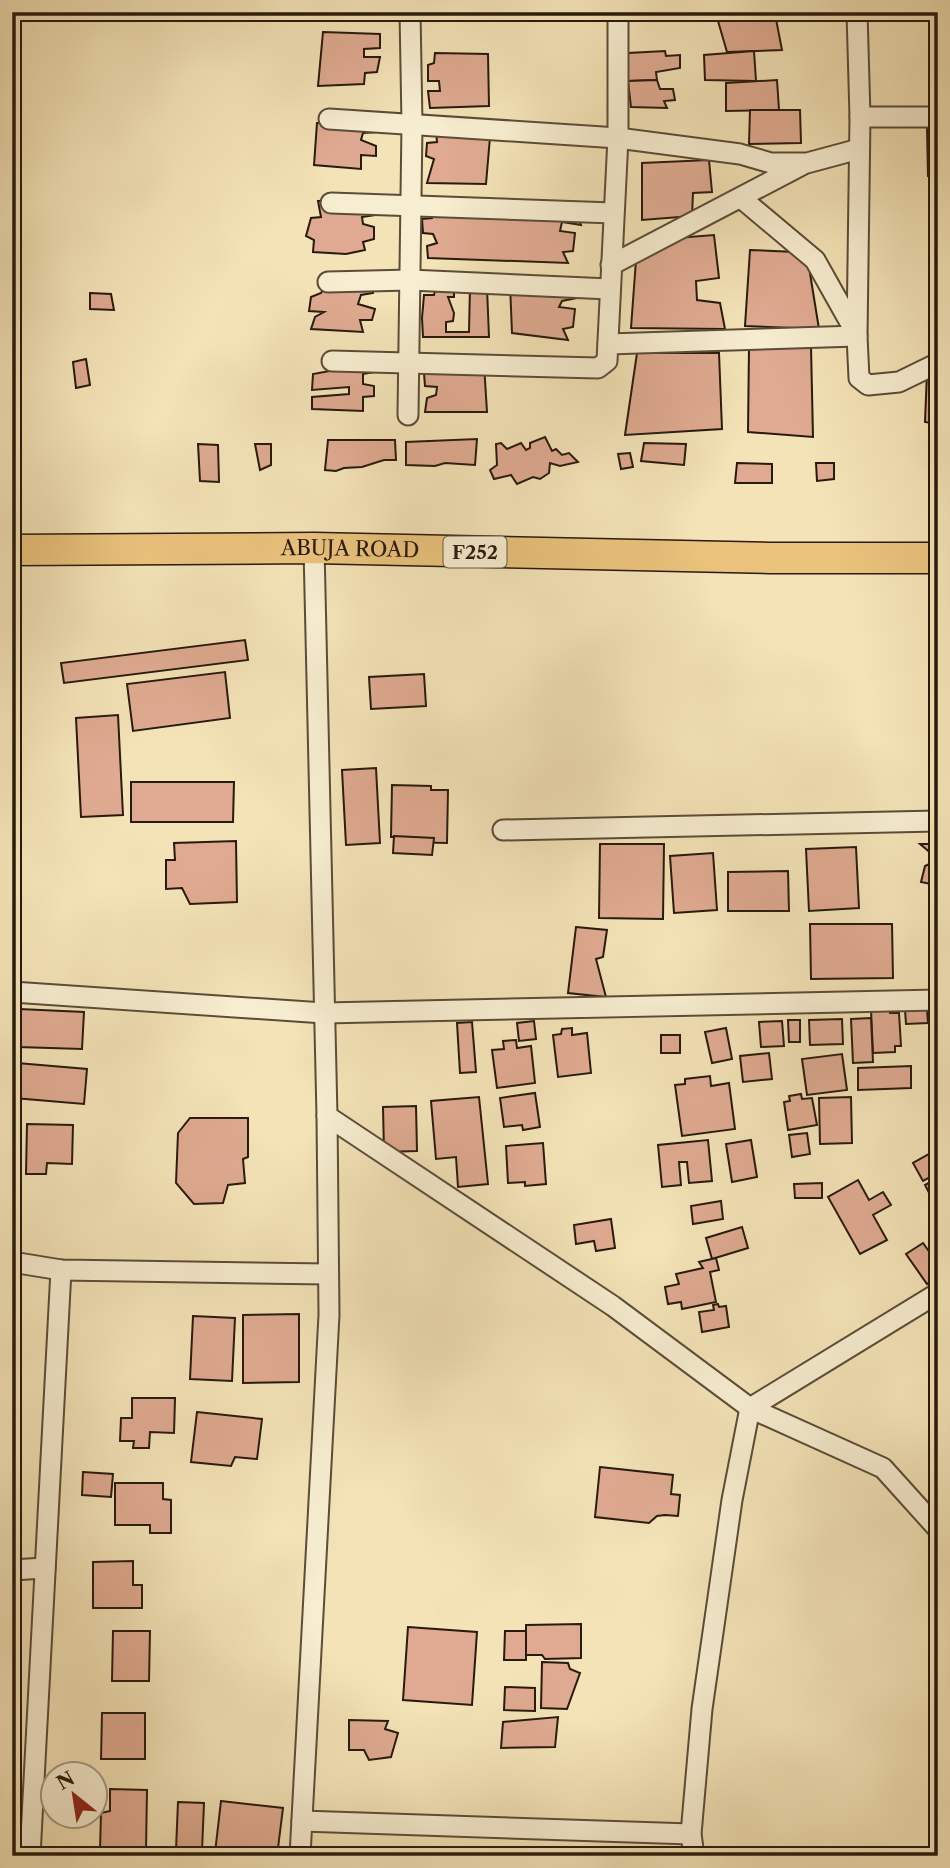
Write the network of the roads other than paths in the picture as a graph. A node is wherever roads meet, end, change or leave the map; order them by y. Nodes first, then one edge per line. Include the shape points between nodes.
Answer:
1 (410, 12) edge
2 (618, 12) edge
3 (857, 12) edge
4 (860, 117) junction
5 (938, 117) edge
6 (329, 119) dead end
7 (412, 124) junction
8 (618, 138) junction
9 (859, 149) junction
10 (807, 163) junction
11 (741, 198) junction
12 (331, 203) dead end
13 (411, 205) junction
14 (613, 214) junction
15 (611, 265) junction
16 (410, 280) junction
17 (328, 282) dead end
18 (610, 289) junction
19 (857, 336) junction
20 (608, 344) junction
21 (332, 361) dead end
22 (409, 362) junction
23 (938, 363) edge
24 (408, 415) dead end
25 (314, 548) junction
26 (12, 550) edge
27 (938, 558) edge
28 (938, 821) edge
29 (503, 830) dead end
30 (12, 992) edge
31 (938, 1000) edge
32 (324, 1013) junction
33 (327, 1116) junction
34 (12, 1262) edge
35 (61, 1270) junction
36 (328, 1274) junction
37 (938, 1293) edge
38 (750, 1408) junction
39 (938, 1529) edge
40 (45, 1568) junction
41 (12, 1570) edge
42 (302, 1821) junction
43 (691, 1834) junction
44 (30, 1856) edge
45 (300, 1856) edge
46 (694, 1856) edge

1 - 7 street
2 - 8 street
3 - 4 street
4 - 5 street
4 - 9 street
6 - 7 street
7 - 8 street
7 - 13 street
8 - 10 street via 740,154 771,163
8 - 14 street
9 - 10 street
9 - 19 street
10 - 11 street
11 - 15 street
11 - 19 street via 815,260
12 - 13 street
13 - 14 street
13 - 16 street
14 - 15 street
15 - 18 street
16 - 17 street
16 - 18 street
16 - 22 street
18 - 20 street
19 - 20 street
19 - 23 street via 859,379 868,385 899,382
20 - 22 street via 607,361 598,368
21 - 22 street
22 - 24 street
25 - 26 main road, ABUJA ROAD / F252
25 - 27 main road, ABUJA ROAD / F252
25 - 32 street
28 - 29 street
30 - 32 street
31 - 32 street
32 - 33 street
33 - 36 street
33 - 38 street via 614,1306
34 - 35 street
35 - 36 street
35 - 40 street
36 - 42 street
37 - 38 street
38 - 39 street via 883,1468
38 - 43 street via 704,1696
40 - 41 street
40 - 44 street
42 - 43 street
42 - 45 street
43 - 46 street

